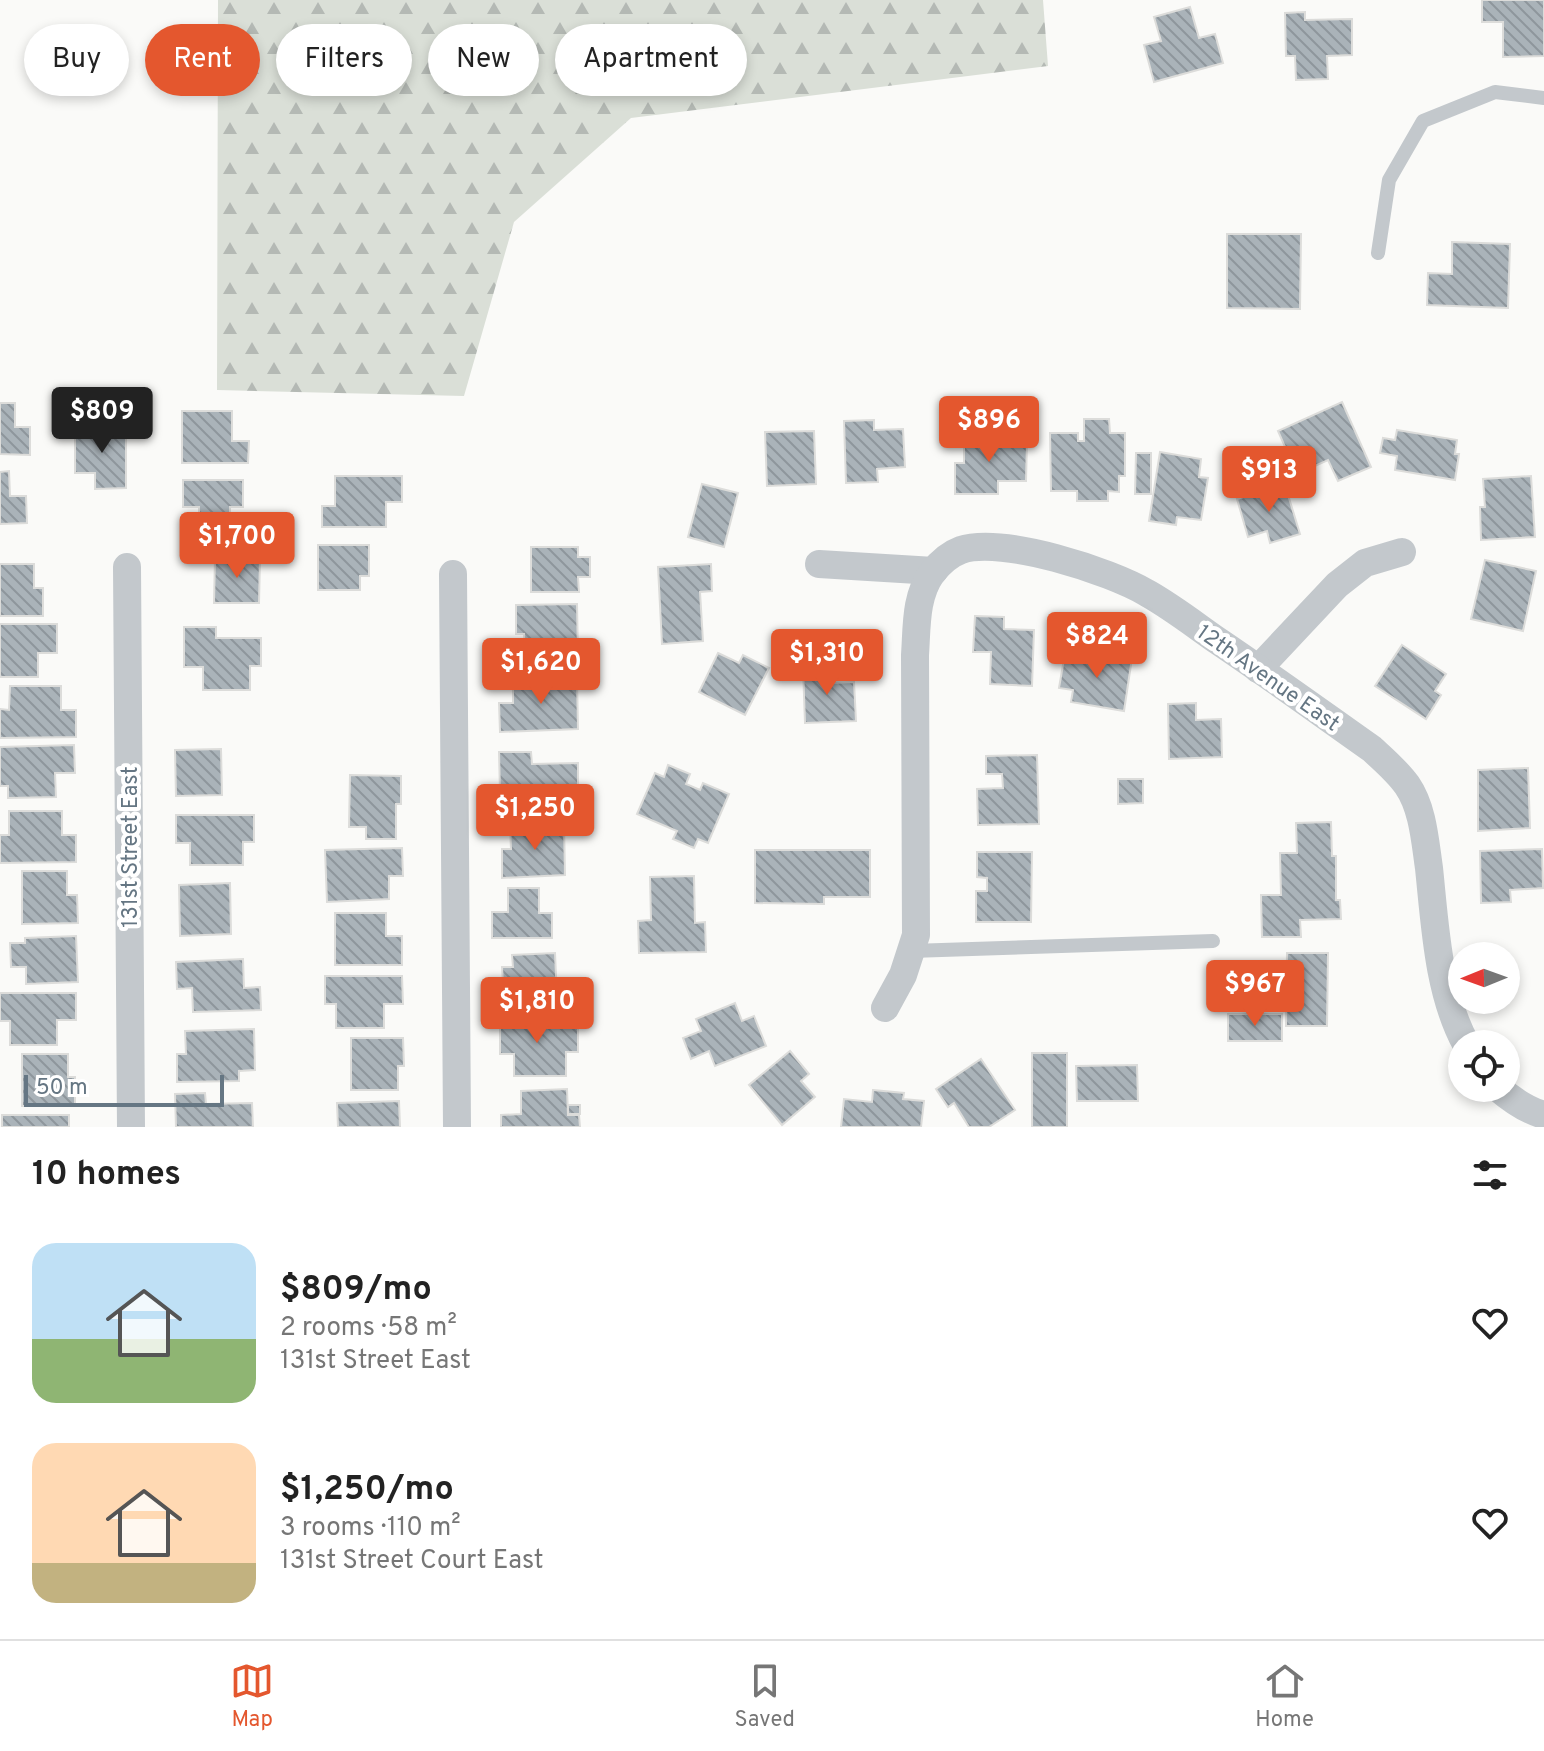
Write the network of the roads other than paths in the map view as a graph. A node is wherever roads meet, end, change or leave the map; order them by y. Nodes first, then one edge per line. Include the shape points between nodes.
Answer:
1 (1544, 98) edge
2 (1378, 253) dead end
3 (1402, 552) dead end
4 (819, 564) dead end
5 (127, 567) dead end
6 (934, 571) junction
7 (453, 574) dead end
8 (1258, 669) junction
9 (1213, 941) dead end
10 (911, 951) junction
11 (885, 1008) dead end
12 (1459, 1030) edge
13 (1515, 1102) edge
14 (1544, 1115) edge
15 (131, 1127) edge
16 (457, 1127) edge

1 - 2 lane via 1495,92 1423,121 1389,180
3 - 8 street via 1365,563 1337,585
4 - 6 street
5 - 15 street, 131st Street East
6 - 8 street, 12th Avenue East via 946,558 972,548 1014,549 1097,570 1147,592
6 - 10 street via 918,609 915,655 916,935
7 - 16 street
8 - 12 street, 12th Avenue East via 1372,749 1408,786 1425,835 1438,944
9 - 10 lane
10 - 11 street
13 - 14 street

